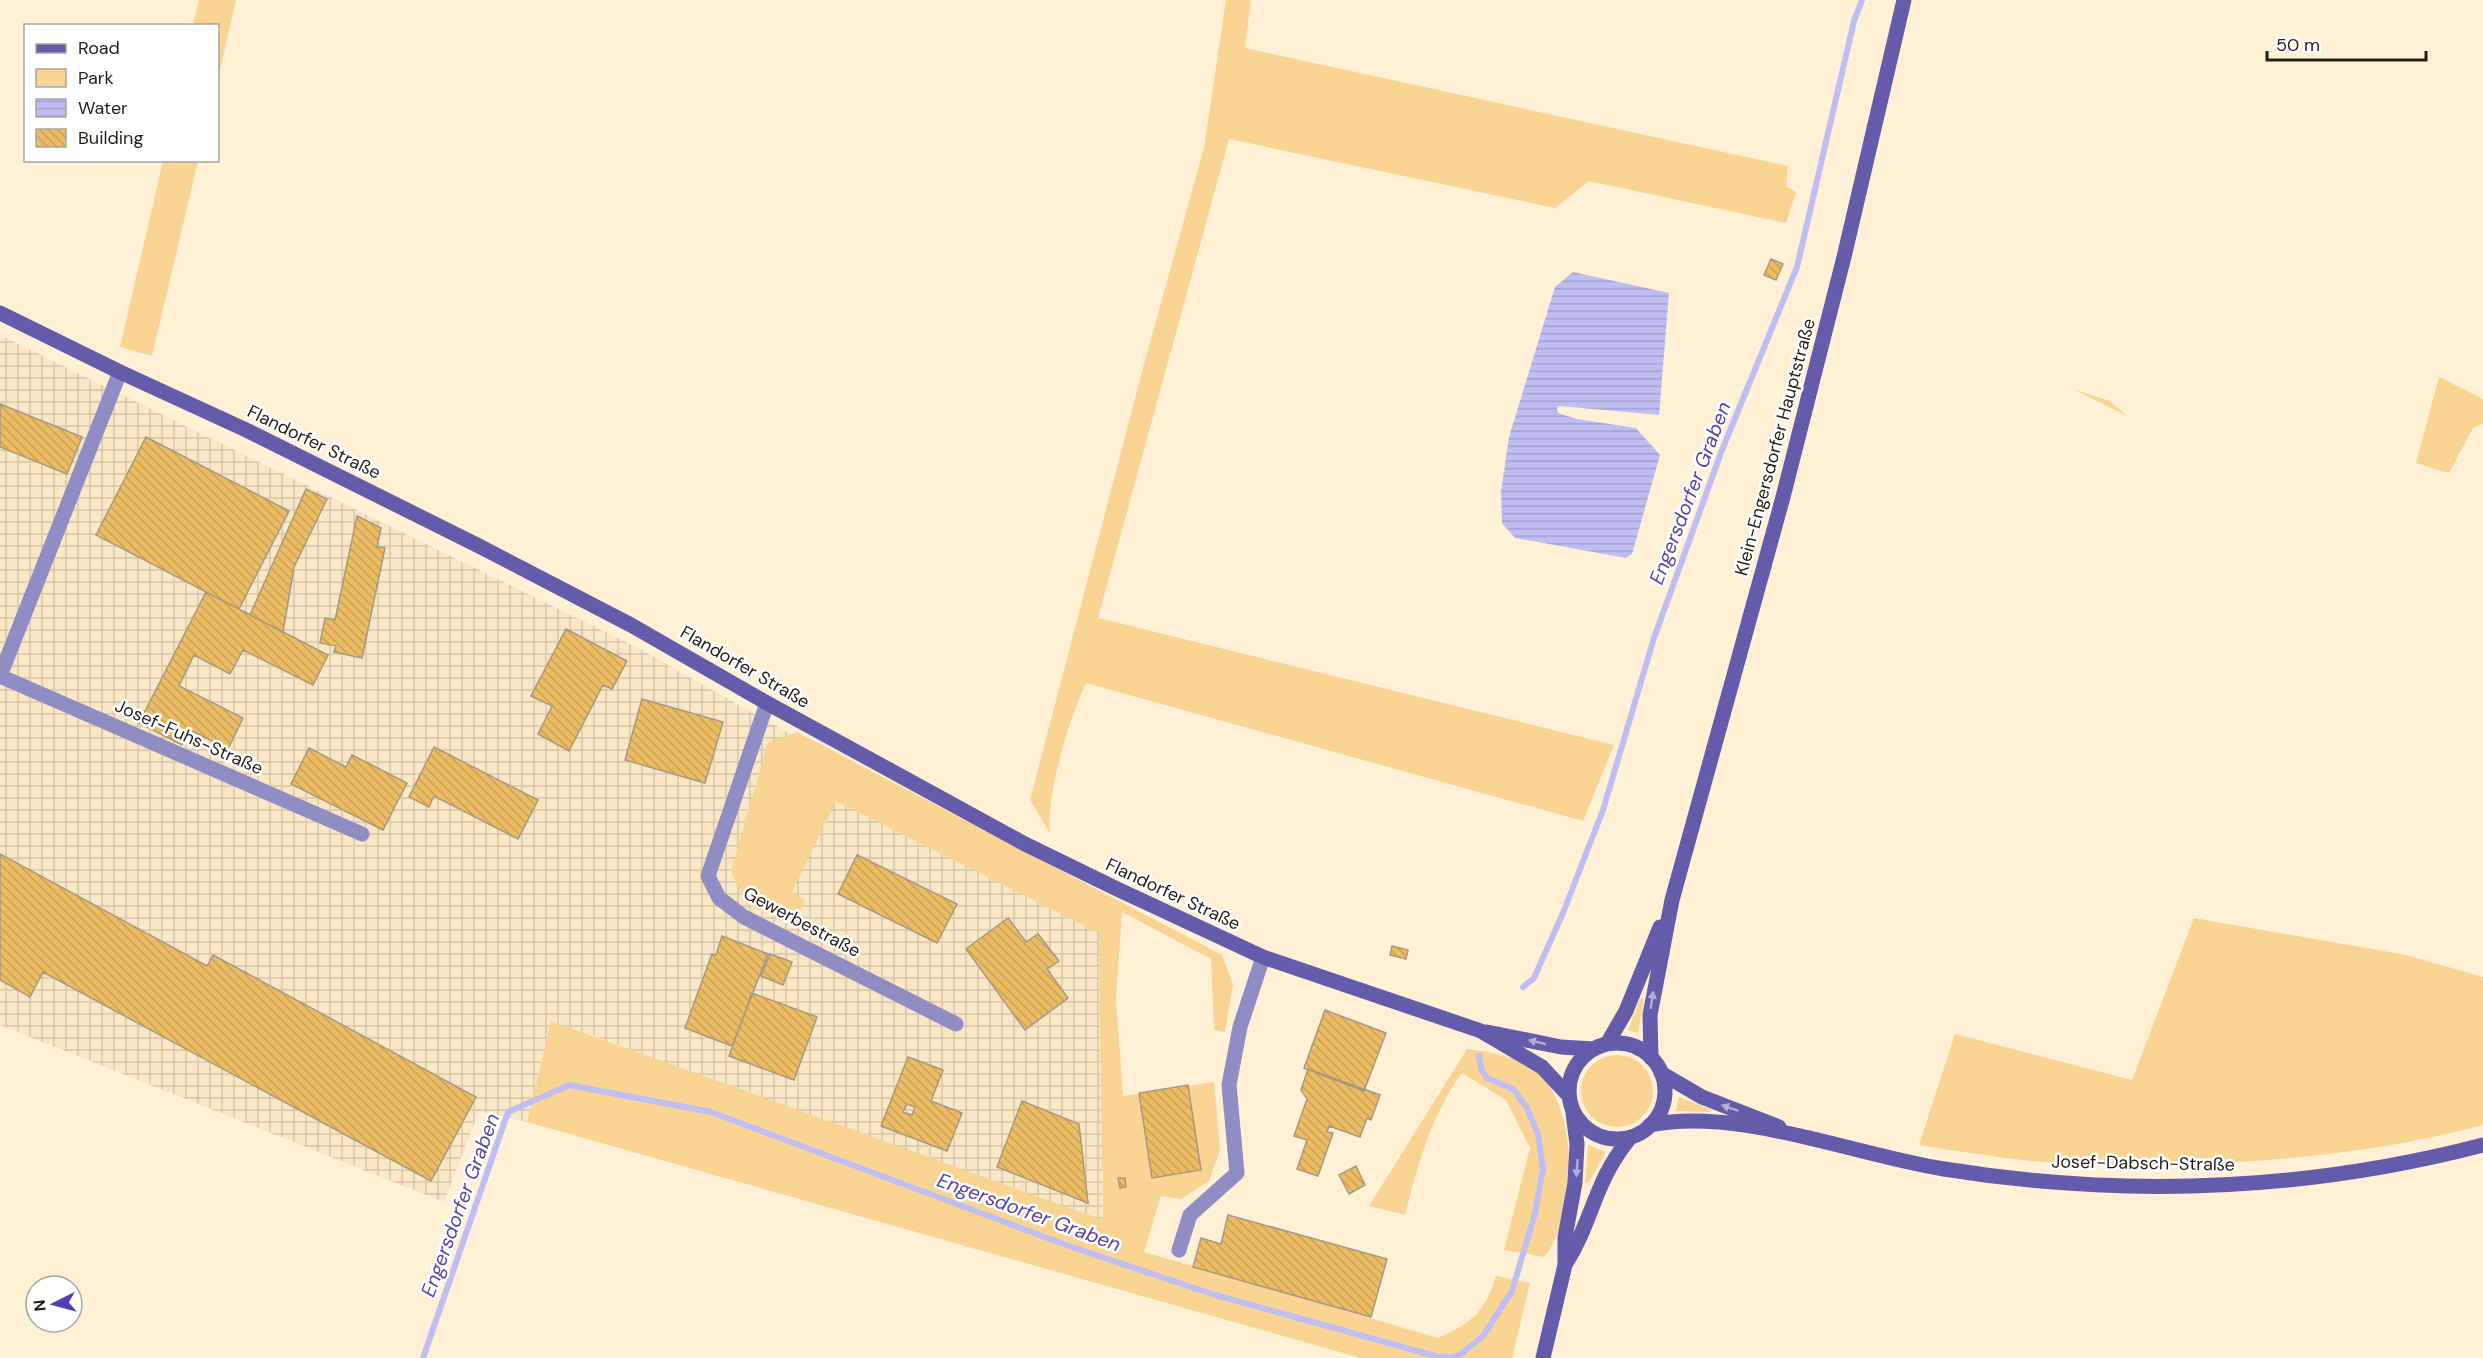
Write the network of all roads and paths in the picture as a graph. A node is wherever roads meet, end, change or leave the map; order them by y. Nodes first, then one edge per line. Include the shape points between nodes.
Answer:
1 (1904, 0) edge
2 (0, 313) edge
3 (120, 372) junction
4 (0, 676) edge
5 (767, 703) junction
6 (362, 834) dead end
7 (1672, 900) junction
8 (1263, 957) junction
9 (956, 1024) dead end
10 (1481, 1031) junction
11 (1601, 1046) junction
12 (1651, 1058) junction
13 (1661, 1074) junction
14 (1571, 1103) junction
15 (1650, 1125) junction
16 (1803, 1137) junction
17 (1630, 1138) junction
18 (2483, 1145) edge
19 (1179, 1250) dead end
20 (1565, 1265) junction
21 (1543, 1358) edge

1 - 7 main road, Klein-Engersdorfer Hauptstraße via 1786,485
2 - 3 main road, Flandorfer Straße
3 - 4 street, Josef-Fuhs-Straße
3 - 5 main road, Flandorfer Straße via 466,539 640,629
4 - 6 street, Josef-Fuhs-Straße
5 - 8 main road, Flandorfer Straße via 1025,844
5 - 9 street, Gewerbestraße via 708,876 719,898 744,916
7 - 11 main road via 1626,1011
12 -> 7 main road via 1651,1009
8 - 10 main road, Flandorfer Straße
8 - 19 street via 1240,1027 1229,1084 1237,1173 1190,1215
11 -> 10 main road, Flandorfer Straße via 1561,1047
10 - 14 main road, Flandorfer Straße via 1542,1067
11 - 12 main road via 1627,1045
11 - 14 main road via 1581,1058 1575,1068
12 - 13 main road
13 - 15 main road via 1663,1102
16 -> 13 main road, Josef-Dabsch-Straße via 1702,1097
14 - 17 main road via 1583,1125 1593,1133
14 -> 20 main road via 1578,1164 1565,1237
15 - 16 main road, Josef-Dabsch-Straße via 1713,1122
15 - 17 main road
16 - 18 main road, Josef-Dabsch-Straße via 1882,1158 1962,1172 2049,1182 2167,1187 2300,1179
17 - 20 main road via 1606,1170 1581,1240
20 - 21 main road

